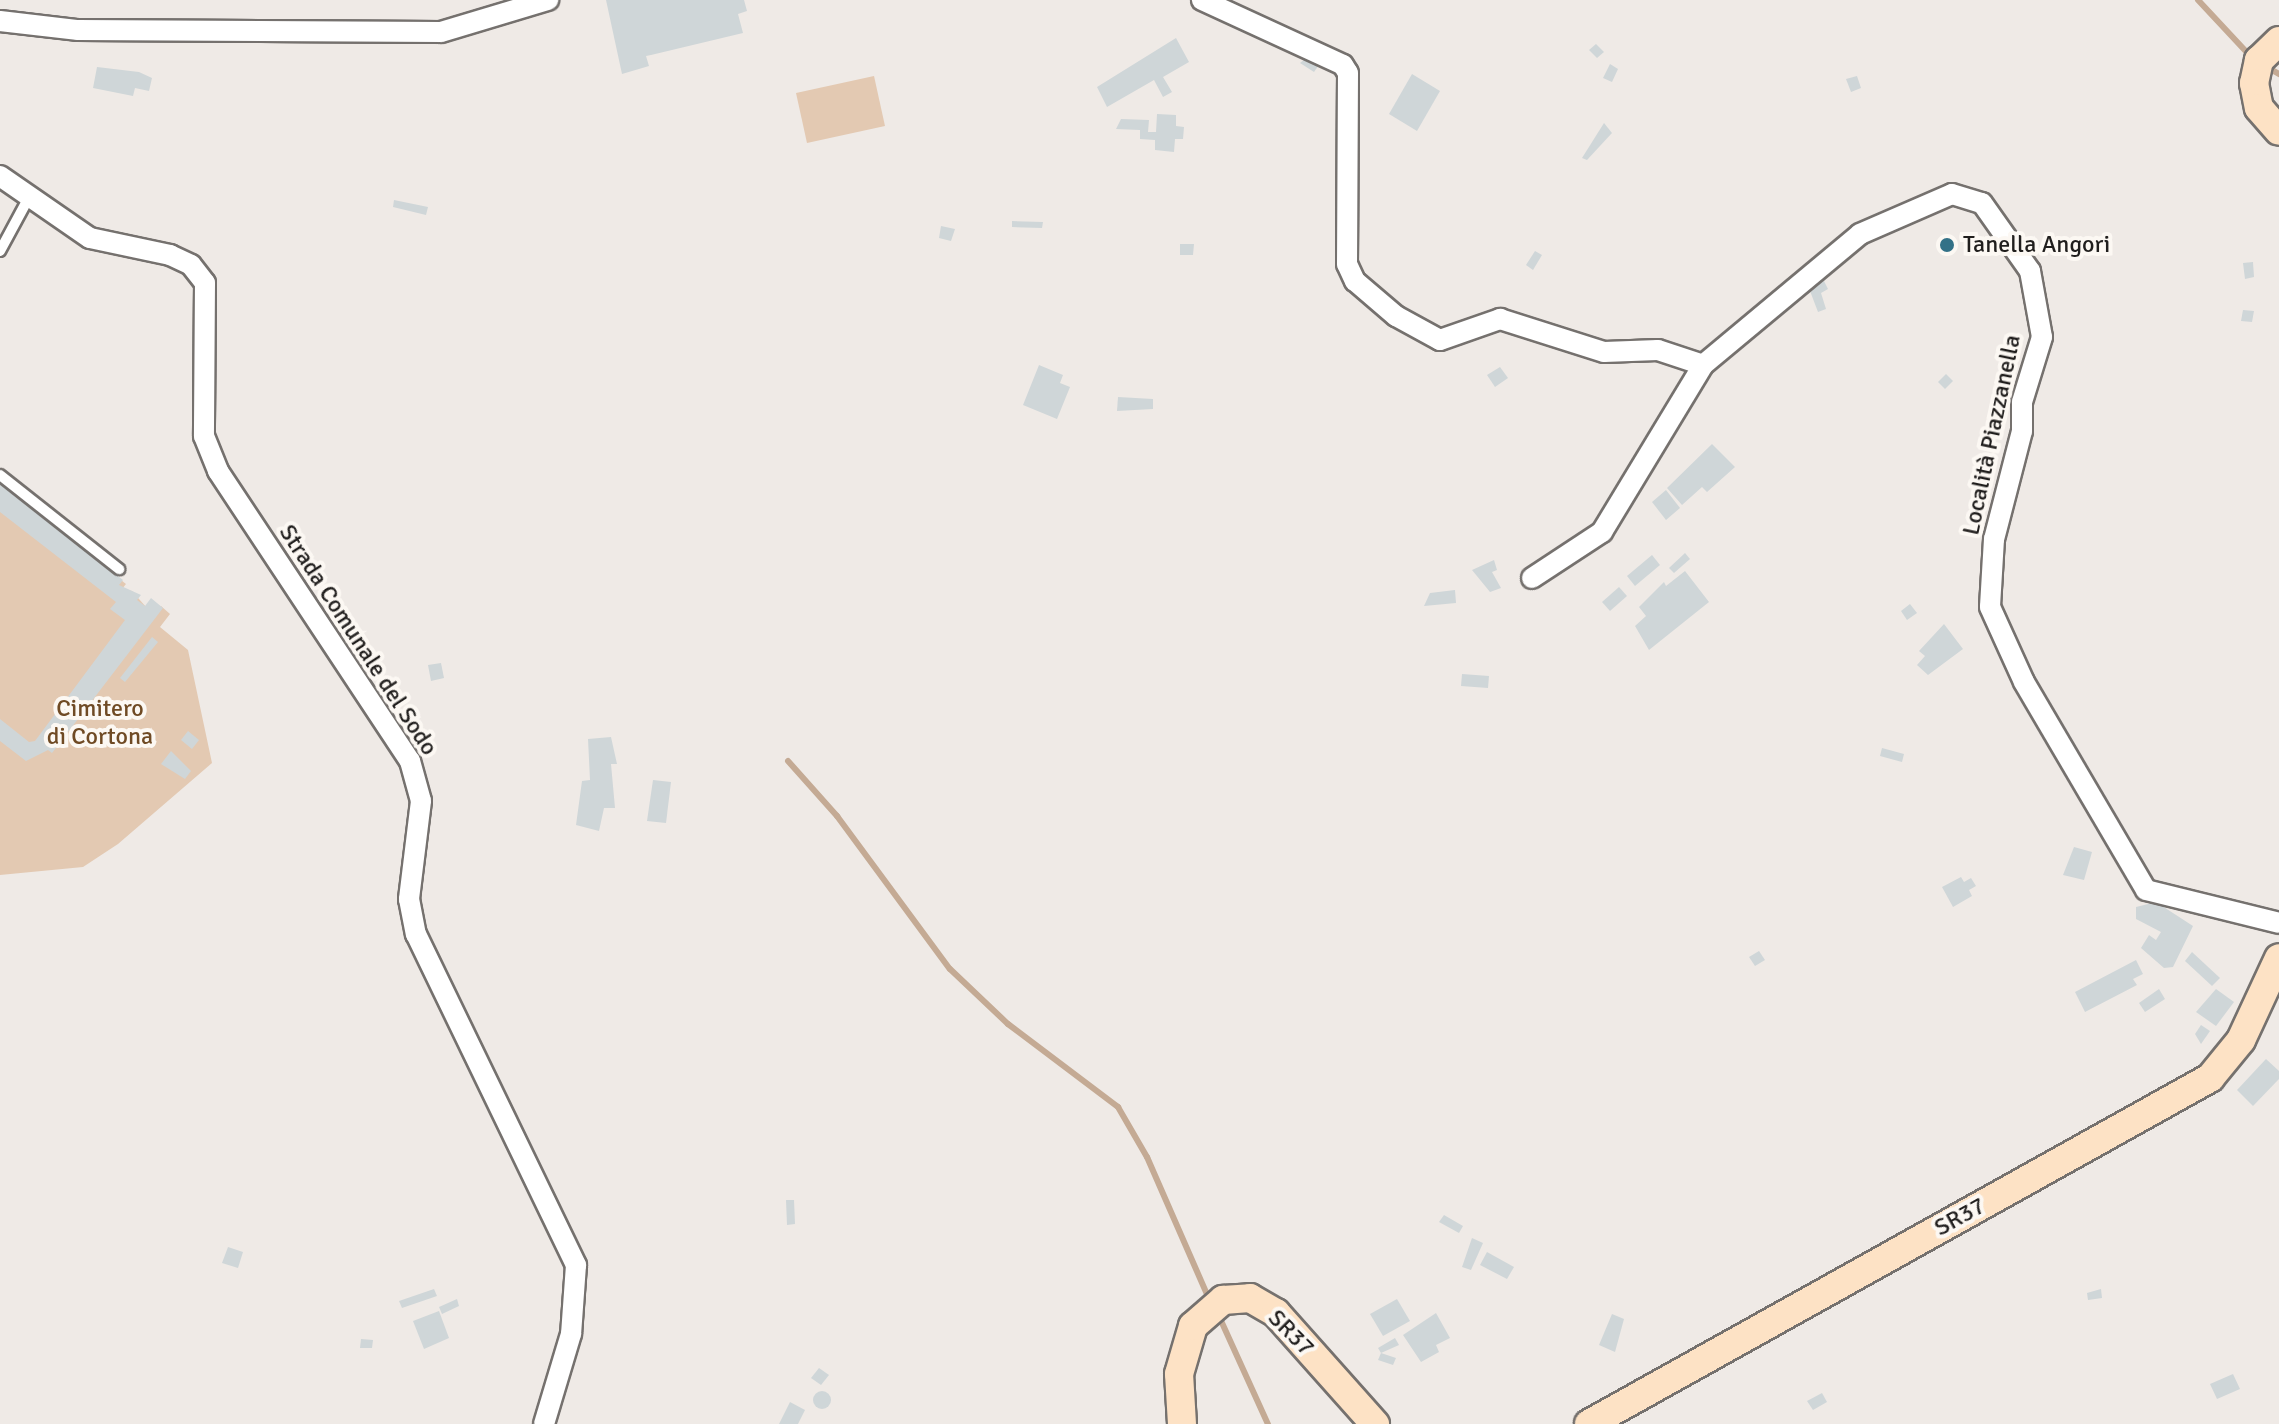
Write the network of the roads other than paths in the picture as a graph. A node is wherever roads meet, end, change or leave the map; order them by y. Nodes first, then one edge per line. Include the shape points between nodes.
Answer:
1 (548, 0) edge
2 (1202, 0) edge
3 (0, 21) edge
4 (2265, 58) edge
5 (2279, 131) edge
6 (0, 176) edge
7 (28, 199) junction
8 (0, 251) edge
9 (1703, 365) junction
10 (0, 475) edge
11 (119, 569) dead end
12 (1532, 578) dead end
13 (2279, 923) edge
14 (2279, 958) edge
15 (544, 1424) edge
16 (1182, 1424) edge
17 (1375, 1424) edge
18 (1589, 1424) edge

1 - 3 street via 441,32 78,30
2 - 9 street via 1343,65 1348,73 1347,264 1355,281 1396,316 1440,340 1500,319 1604,352 1658,350
4 - 5 street via 2259,108
6 - 7 street, Strada Comunale del Sodo
7 - 8 lane
7 - 15 street, Strada Comunale del Sodo via 90,238 191,265 205,283 204,436 218,471 410,761 421,801 409,899 416,934 576,1265 571,1334
9 - 12 street, Località Piazzanella via 1602,532
9 - 13 street, Località Piazzanella via 1860,234 1952,194 1982,203 2030,271 2042,337 2022,402 2022,431 1994,539 1990,607 2024,682 2146,890
10 - 11 lane
14 - 18 street, SR37 via 2241,1040 2210,1078
16 - 17 street, SR37 via 1179,1374 1193,1326 1223,1300 1250,1298 1276,1313

